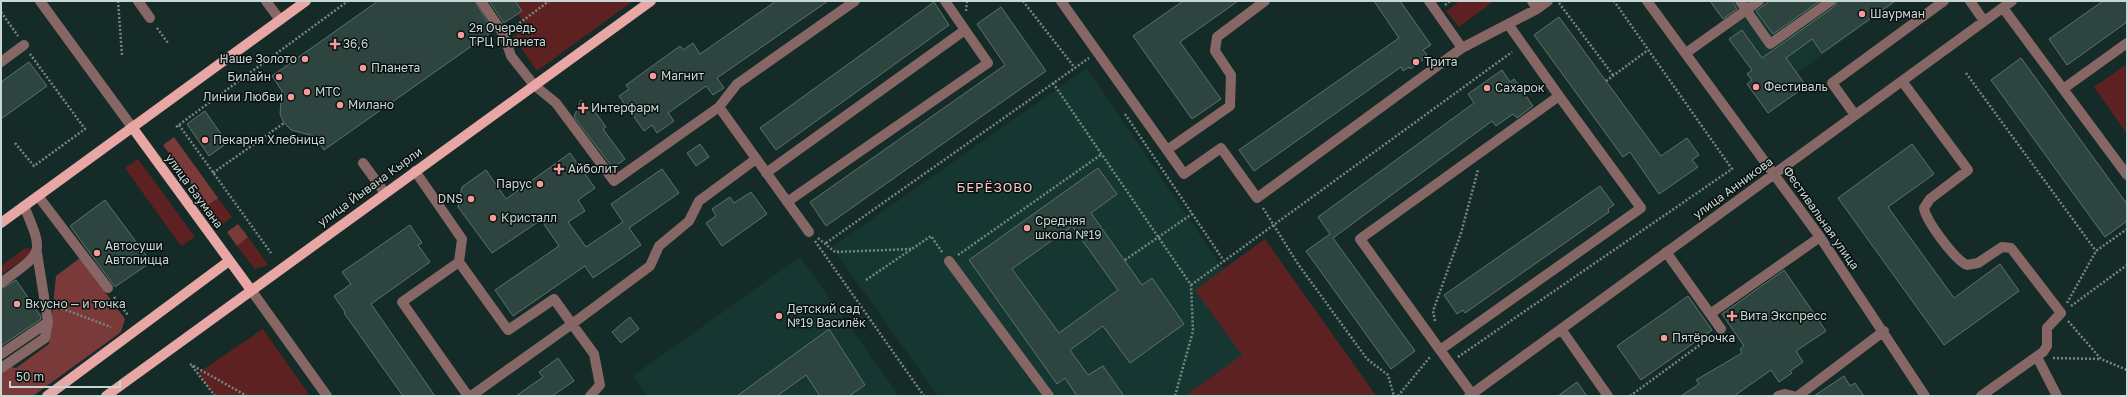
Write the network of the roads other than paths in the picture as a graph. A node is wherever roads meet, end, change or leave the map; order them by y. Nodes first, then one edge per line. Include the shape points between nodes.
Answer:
1 (40, 1) edge
2 (138, 1) edge
3 (266, 1) edge
4 (306, 1) edge
5 (481, 1) edge
6 (651, 1) edge
7 (855, 1) edge
8 (945, 1) edge
9 (1061, 1) edge
10 (1265, 1) edge
11 (1429, 1) edge
12 (1548, 1) edge
13 (1647, 1) edge
14 (1740, 1) edge
15 (1759, 1) edge
16 (1831, 1) edge
17 (1944, 1) edge
18 (1970, 1) edge
19 (2012, 1) edge
20 (1534, 5) edge
21 (2003, 8) junction
22 (1746, 10) junction
23 (150, 18) road end
24 (280, 20) junction
25 (1984, 21) junction
26 (1508, 24) junction
27 (965, 30) junction
28 (2127, 43) edge
29 (24, 45) road end
30 (1462, 48) junction
31 (1686, 53) junction
32 (1, 62) edge
33 (1902, 81) junction
34 (534, 85) junction
35 (2064, 89) junction
36 (1559, 96) junction
37 (719, 107) junction
38 (1854, 116) junction
39 (132, 127) junction
40 (1167, 150) junction
41 (756, 159) junction
42 (363, 163) dead end
43 (414, 171) junction
44 (766, 173) junction
45 (1774, 174) junction
46 (2127, 175) edge
47 (385, 193) junction
48 (38, 196) junction
49 (787, 202) junction
50 (24, 206) junction
51 (1, 223) edge
52 (808, 232) road end
53 (1820, 237) junction
54 (1666, 252) junction
55 (37, 253) junction
56 (229, 261) junction
57 (460, 262) junction
58 (949, 262) road end
59 (1, 283) edge
60 (108, 288) road end
61 (251, 290) junction
62 (1710, 314) junction
63 (48, 322) junction
64 (572, 324) junction
65 (1561, 329) junction
66 (1722, 329) road end
67 (1884, 331) junction
68 (1440, 350) junction
69 (1, 354) edge
70 (2037, 357) junction
71 (1, 368) edge
72 (1470, 395) edge
73 (47, 396) edge
74 (106, 396) edge
75 (327, 396) edge
76 (468, 396) edge
77 (471, 396) edge
78 (590, 396) edge
79 (1048, 396) edge
80 (1608, 396) edge
81 (1778, 396) edge
82 (1792, 396) edge
83 (1798, 396) edge
84 (1925, 396) edge
85 (1981, 396) edge
86 (2057, 396) edge

1 - 39 street, улица Баумана
2 - 23 street
3 - 24 street
4 - 24 main road
5 - 34 street via 504,35 512,56
6 - 34 main road, улица Йывана Кырли
7 - 37 street via 737,84
8 - 27 street
9 - 40 street
10 - 40 street via 1217,37 1215,51 1231,75 1230,106
11 - 30 street
12 - 20 street
13 - 31 street, Фестивальная улица
14 - 22 street
15 - 22 street
16 - 22 street via 1770,44
17 - 38 street via 1832,83
18 - 25 street
19 - 21 street, улица Анникова
20 - 26 street
21 - 25 street, улица Анникова
21 - 35 street
22 - 31 street
24 - 39 main road
25 - 33 street, улица Анникова
26 - 30 street
26 - 36 street
27 - 44 street
27 - 49 street via 988,63
28 - 35 street
29 - 32 street
30 - 40 street via 1257,198 1221,148 1184,174
31 - 45 street, Фестивальная улица
33 - 38 street, улица Анникова
33 - 70 street via 1968,170 1930,199 1924,208 1927,217 1959,260 1967,265 1978,263 2002,246 2011,248 2061,313 2047,328 2047,346
34 - 37 street via 556,103 614,181
34 - 43 main road, улица Йывана Кырли
35 - 46 street
36 - 68 street via 1360,239
36 - 68 street via 1641,208
37 - 41 street
38 - 45 street, улица Анникова
39 - 48 main road
39 - 56 main road, улица Баумана
41 - 44 street
41 - 64 street via 699,201 689,221 659,246 650,266
42 - 47 street
43 - 47 main road, улица Йывана Кырли
43 - 57 street via 462,239
44 - 49 street
45 - 53 street, Фестивальная улица
45 - 54 street, улица Анникова
47 - 61 main road, улица Йывана Кырли
48 - 50 main road
48 - 60 street
49 - 52 street
50 - 51 main road
50 - 55 street via 38,240
53 - 62 street
53 - 67 street, Фестивальная улица
54 - 62 street
54 - 65 street, улица Анникова
55 - 59 street via 31,261
55 - 63 street
56 - 61 main road, улица Баумана
56 - 73 main road
57 - 64 street via 508,330 554,299
57 - 76 street via 402,302
58 - 79 street
61 - 74 main road, улица Йывана Кырли
61 - 75 street, улица Баумана
62 - 66 street
63 - 69 street
63 - 71 street via 45,338
64 - 77 street
64 - 78 street via 594,354 600,385
65 - 72 street, улица Анникова
65 - 80 street
67 - 83 street
67 - 84 street, Фестивальная улица
68 - 72 street
70 - 85 street
70 - 86 street
81 - 82 street

